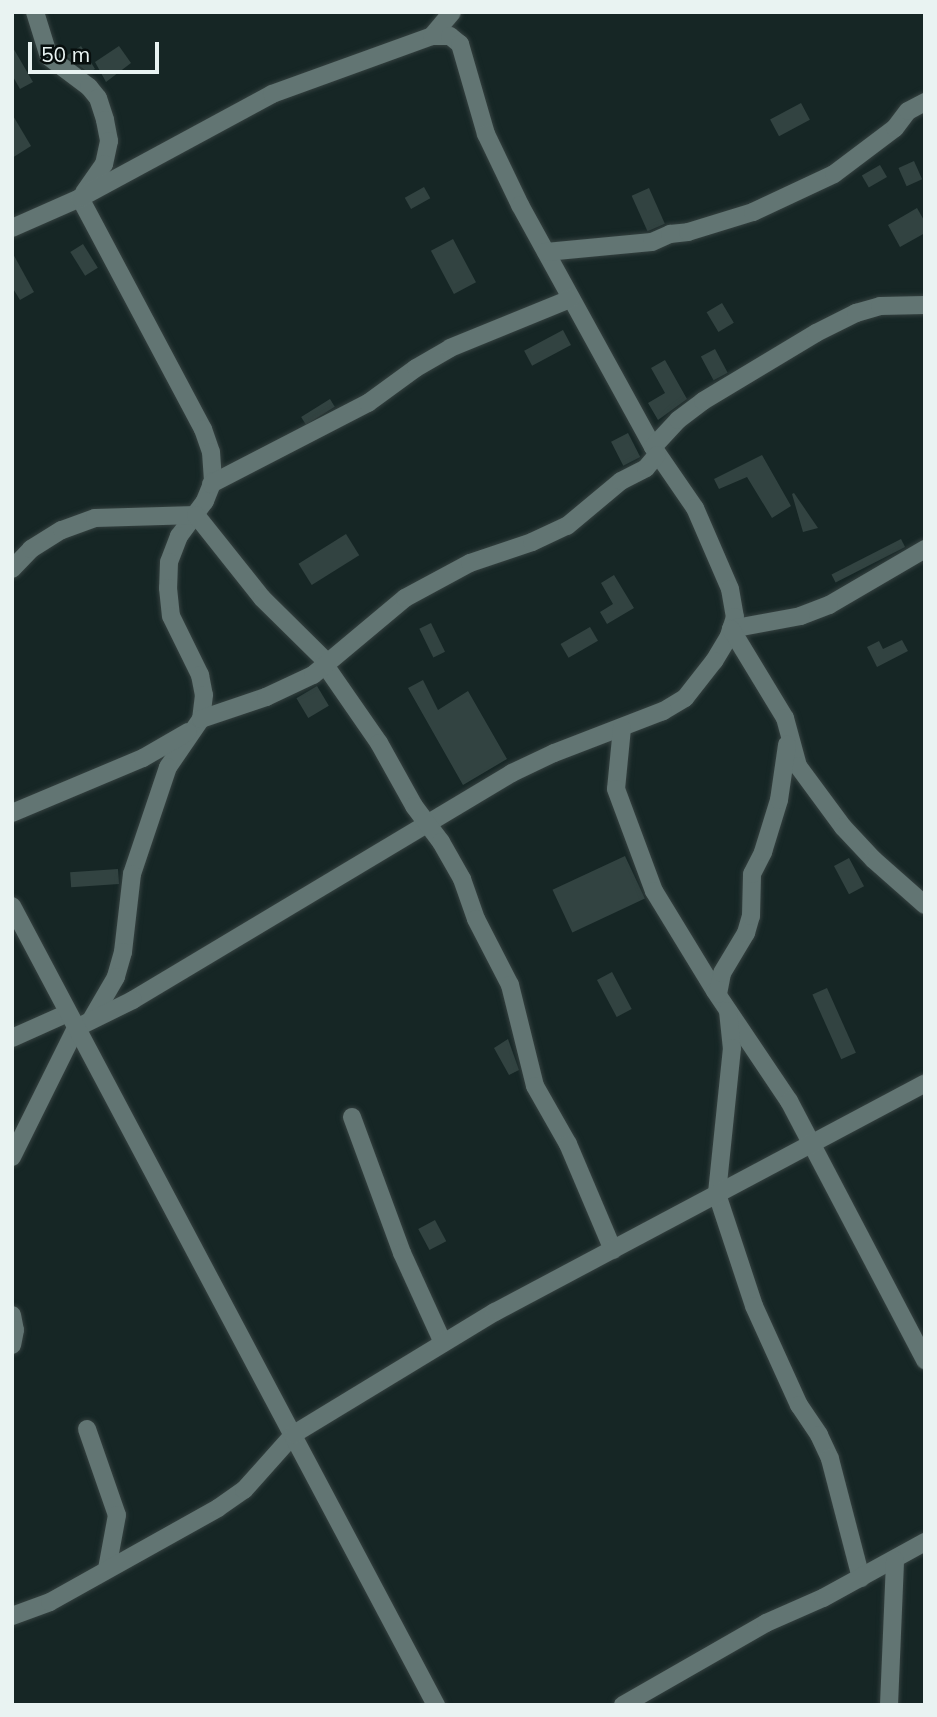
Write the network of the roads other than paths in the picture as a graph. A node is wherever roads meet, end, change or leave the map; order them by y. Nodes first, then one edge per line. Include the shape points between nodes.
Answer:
1 (35, 12) edge
2 (452, 12) edge
3 (432, 36) junction
4 (925, 102) edge
5 (80, 198) junction
6 (12, 228) edge
7 (546, 252) junction
8 (570, 299) junction
9 (925, 305) edge
10 (655, 451) junction
11 (211, 484) junction
12 (196, 514) junction
13 (925, 549) edge
14 (12, 569) edge
15 (731, 629) junction
16 (326, 664) junction
17 (199, 722) junction
18 (622, 728) junction
19 (789, 733) junction
20 (12, 813) edge
21 (429, 824) junction
22 (925, 905) edge
23 (12, 906) edge
24 (722, 1001) junction
25 (78, 1021) junction
26 (12, 1038) edge
27 (925, 1083) edge
28 (352, 1117) dead end
29 (810, 1142) junction
30 (12, 1157) edge
31 (718, 1194) junction
32 (613, 1250) junction
33 (12, 1315) edge
34 (443, 1343) junction
35 (12, 1345) edge
36 (925, 1360) edge
37 (87, 1429) dead end
38 (294, 1434) junction
39 (925, 1542) edge
40 (895, 1560) junction
41 (107, 1569) junction
42 (861, 1578) junction
43 (12, 1616) edge
44 (436, 1705) edge
45 (623, 1705) edge
46 (889, 1705) edge

1 - 5 street via 49,57 89,87 105,120 109,141 104,164
2 - 3 street
3 - 5 street via 272,94
3 - 7 street via 450,36 460,44 486,134
4 - 7 street via 834,174 753,212 652,242
5 - 6 street
5 - 11 street via 203,429 211,452
7 - 8 street
8 - 10 street
8 - 11 street via 450,348 368,403
9 - 10 street via 880,306 816,333 678,420
10 - 15 street via 709,536 730,589 735,617
10 - 16 street via 646,468 621,481 567,526 470,563 405,598
11 - 12 street
12 - 14 street via 95,518 62,530 31,549
12 - 16 street via 262,598
12 - 17 street via 179,536 169,562 168,588 171,616 200,675 204,695
13 - 15 street via 829,606 791,619
15 - 18 street via 714,661 685,698
15 - 19 street via 761,674
16 - 17 street via 266,697
16 - 21 street
17 - 20 street via 143,758
17 - 25 street via 168,767 132,874 116,977
18 - 21 street via 533,763
18 - 24 street via 616,789 635,844 654,891
19 - 22 street via 798,766 843,827
19 - 24 street via 779,800 752,874 751,916 722,973
21 - 25 street via 133,1000
21 - 32 street via 462,879 476,919 510,985 535,1086 568,1143
23 - 25 street
24 - 29 street via 789,1101
24 - 31 street via 732,1048
25 - 26 street
25 - 30 street
25 - 38 street
27 - 29 street
28 - 34 street via 391,1227
29 - 31 street
29 - 36 street
31 - 32 street
31 - 42 street via 754,1306 799,1405 830,1459
32 - 34 street
33 - 35 street
34 - 38 street
37 - 41 street via 117,1515
38 - 41 street via 244,1490
38 - 44 street
39 - 40 street
40 - 42 street
40 - 46 street
41 - 43 street via 50,1602
42 - 45 street via 766,1623

